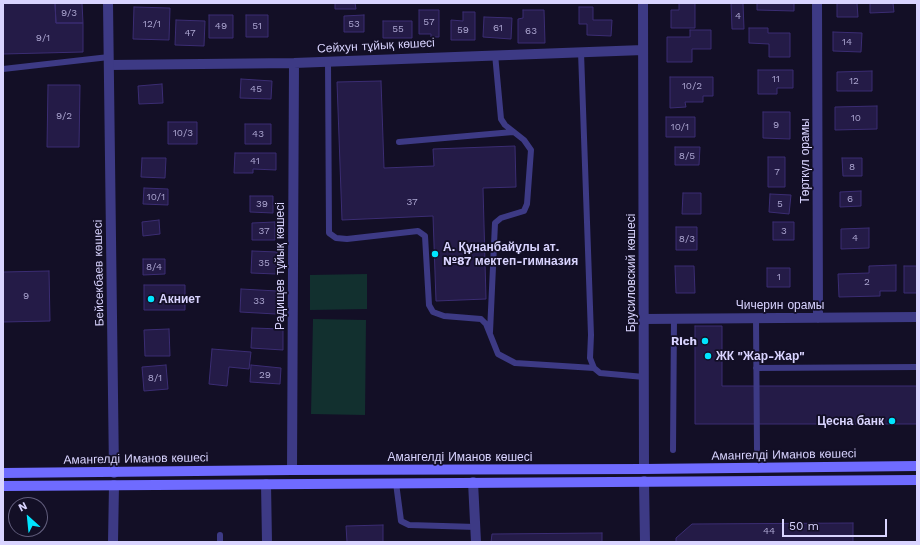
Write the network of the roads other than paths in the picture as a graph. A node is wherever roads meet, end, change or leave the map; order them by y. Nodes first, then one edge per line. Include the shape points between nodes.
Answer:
1 (108, 3) edge
2 (643, 3) edge
3 (817, 3) edge
4 (643, 50) junction
5 (581, 52) junction
6 (495, 54) junction
7 (109, 61) junction
8 (328, 62) junction
9 (294, 63) junction
10 (3, 69) edge
11 (513, 132) junction
12 (399, 142) dead end
13 (917, 317) edge
14 (756, 318) junction
15 (818, 318) junction
16 (644, 319) junction
17 (674, 319) junction
18 (490, 336) junction
19 (917, 366) edge
20 (594, 368) junction
21 (756, 368) junction
22 (644, 377) junction
23 (757, 449) dead end
24 (673, 450) dead end
25 (917, 466) edge
26 (644, 469) junction
27 (292, 470) junction
28 (3, 473) edge
29 (114, 473) junction
30 (917, 480) edge
31 (644, 481) junction
32 (473, 482) junction
33 (396, 483) junction
34 (266, 484) junction
35 (114, 485) junction
36 (3, 486) edge
37 (476, 527) junction
38 (220, 535) dead end
39 (112, 542) edge
40 (220, 542) edge
41 (267, 542) edge
42 (476, 542) edge
43 (645, 542) edge

1 - 7 street, Бейсекбаев көшесі
2 - 4 street, Брусиловский көшесі
3 - 15 street, Төрткүл орамы
4 - 5 street, Сейхун тұйық көшесі
4 - 16 street, Брусиловский көшесі
5 - 6 street, Сейхун тұйық көшесі
5 - 20 lane via 590,358
6 - 8 street, Сейхун тұйық көшесі
6 - 11 lane via 501,118 505,126
7 - 9 street, Сейхун тұйық көшесі
7 - 10 lane
7 - 29 street, Бейсекбаев көшесі
8 - 9 street, Сейхун тұйық көшесі
8 - 18 lane via 329,234 347,239 408,232 418,232 425,236 428,305 433,312 444,316 481,319 486,324
9 - 27 street, Радищев тұйық көшесі
11 - 12 lane
11 - 18 lane via 524,140 531,150 527,204 524,211 501,218 495,223
13 - 15 street, Чичерин орамы
14 - 15 street, Чичерин орамы
14 - 17 street, Чичерин орамы
14 - 21 lane
16 - 17 street, Чичерин орамы
16 - 22 street, Брусиловский көшесі
17 - 24 lane
18 - 20 lane via 498,354 515,363
19 - 21 lane
20 - 22 lane via 605,374
21 - 23 lane
22 - 26 street, Брусиловский көшесі
25 - 26 main road, Амангелді Иманов көшесі
26 - 27 main road, Амангелді Иманов көшесі
26 - 31 main road, Брусиловский көшесі
27 - 29 main road, Амангелді Иманов көшесі
28 - 29 main road, Амангелді Иманов көшесі
29 - 35 main road, Бейсекбаев көшесі
30 - 31 main road, Амангелді Иманов көшесі
31 - 32 main road, Амангелді Иманов көшесі
31 - 43 street, Брусиловский көшесі
32 - 33 main road, Амангелді Иманов көшесі
32 - 37 street
33 - 34 main road, Амангелді Иманов көшесі
33 - 37 lane via 401,521 409,526
34 - 35 main road, Амангелді Иманов көшесі
34 - 41 street
35 - 36 main road, Амангелді Иманов көшесі
35 - 39 street, Бейсекбаев көшесі
37 - 42 street
38 - 40 lane

